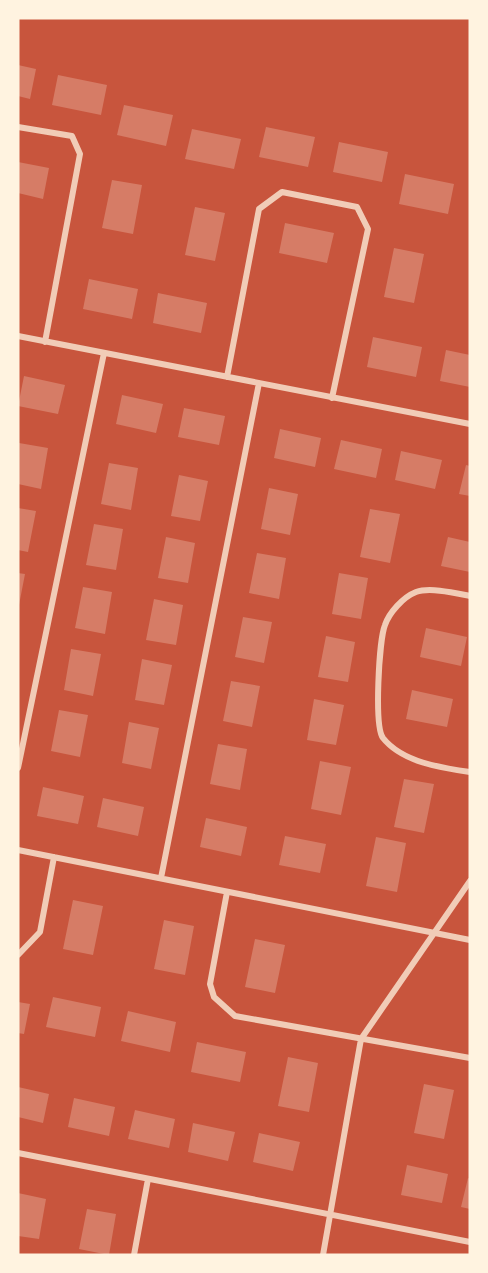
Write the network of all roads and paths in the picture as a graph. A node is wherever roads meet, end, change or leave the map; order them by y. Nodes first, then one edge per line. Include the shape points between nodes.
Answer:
1 (18, 127) edge
2 (18, 336) edge
3 (45, 342) junction
4 (104, 353) junction
5 (227, 377) junction
6 (259, 383) junction
7 (332, 398) junction
8 (470, 424) edge
9 (470, 596) edge
10 (18, 768) edge
11 (470, 772) edge
12 (18, 850) edge
13 (54, 857) junction
14 (161, 879) junction
15 (470, 881) edge
16 (227, 892) junction
17 (433, 933) junction
18 (470, 940) edge
19 (18, 955) edge
20 (361, 1039) junction
21 (470, 1058) edge
22 (18, 1153) edge
23 (148, 1179) junction
24 (330, 1215) junction
25 (470, 1242) edge
26 (134, 1255) edge
27 (323, 1255) edge

1 - 3 street via 72,136 80,154
2 - 3 street
3 - 4 street
4 - 5 street
4 - 10 street
5 - 6 street
5 - 7 street via 259,209 282,192 357,207 368,229
6 - 7 street
6 - 14 street
7 - 8 street
9 - 11 street via 416,592 401,602 384,625 377,715 381,736 399,753
12 - 13 street
13 - 14 street
13 - 19 street via 40,932
14 - 16 street
15 - 17 street
16 - 17 street
16 - 20 street via 210,984 214,997 224,1008 235,1016
17 - 18 street
17 - 20 street
20 - 21 street
20 - 24 street
22 - 23 street
23 - 24 street
23 - 26 street
24 - 25 street
24 - 27 street

